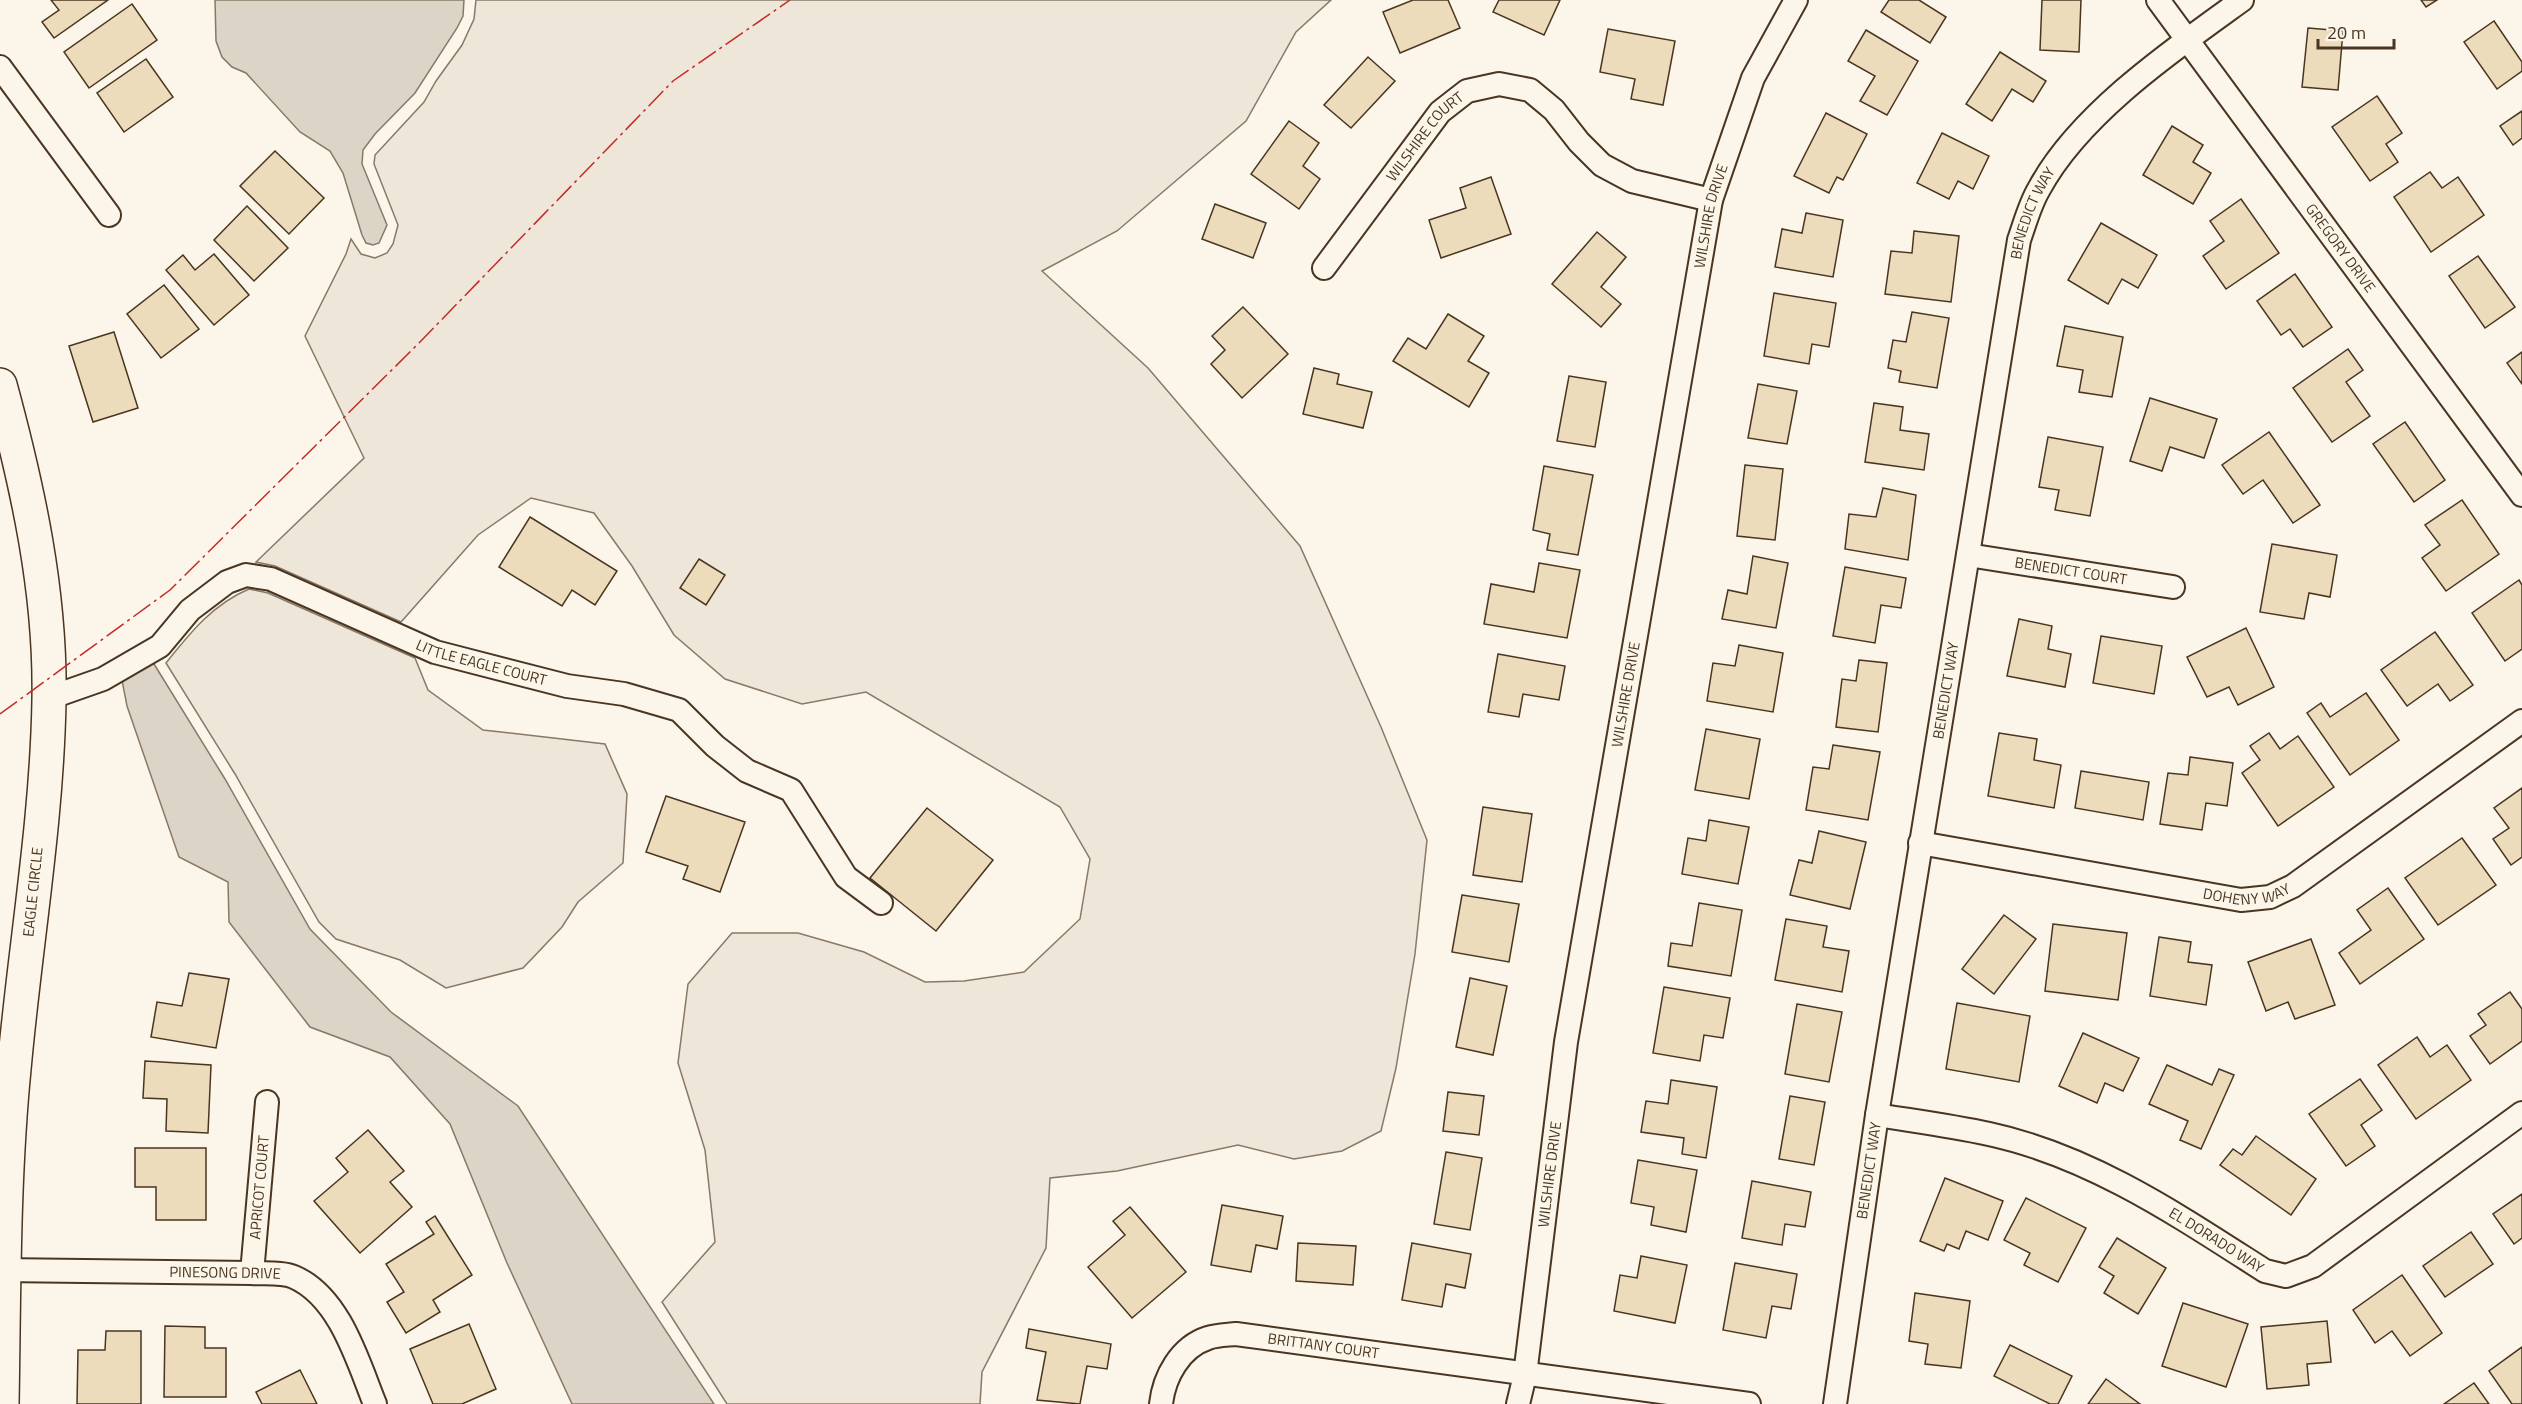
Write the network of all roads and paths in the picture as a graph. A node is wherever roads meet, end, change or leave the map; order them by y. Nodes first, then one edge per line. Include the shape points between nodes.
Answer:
1 (1796, 0) edge
2 (2158, 0) edge
3 (2242, 0) edge
4 (2186, 40) junction
5 (0, 68) edge
6 (1711, 200) junction
7 (109, 215) dead end
8 (1324, 268) dead end
9 (0, 385) edge
10 (2522, 495) edge
11 (1968, 555) junction
12 (2174, 587) dead end
13 (49, 698) junction
14 (2522, 721) edge
15 (1920, 843) junction
16 (881, 903) dead end
17 (267, 1102) dead end
18 (2522, 1113) edge
19 (1877, 1115) junction
20 (2, 1270) edge
21 (252, 1273) junction
22 (1525, 1375) junction
23 (2, 1404) edge
24 (375, 1404) edge
25 (1161, 1404) edge
26 (1518, 1404) edge
27 (1749, 1404) edge
28 (1835, 1404) edge

1 - 6 street, WILSHIRE DRIVE via 1753,78
2 - 4 street, GREGORY DRIVE
3 - 4 street, BENEDICT WAY
4 - 10 street, GREGORY DRIVE
4 - 11 street, BENEDICT WAY via 2111,103 2070,144 2039,189 2019,240 2008,294
5 - 7 street
6 - 8 street, WILSHIRE COURT via 1632,181 1586,150 1554,110 1530,90 1499,84 1467,91 1440,112
6 - 22 street, WILSHIRE DRIVE via 1566,1042
9 - 13 street, EAGLE CIRCLE via 41,564
11 - 12 street, BENEDICT COURT
11 - 15 street, BENEDICT WAY
13 - 16 street, LITTLE EAGLE COURT via 103,679 160,646 190,610 227,582 246,574 271,579 435,652 679,710 747,771 791,790 846,877
13 - 20 street, EAGLE CIRCLE via 45,777 9,1121
14 - 15 street, DOHENY WAY via 2293,886 2270,897 2241,900
15 - 19 street, BENEDICT WAY
17 - 21 street, APRICOT COURT
18 - 19 street, EL DORADO WAY via 2313,1266 2286,1276 2265,1271 2145,1195 2044,1150 1990,1134
19 - 28 street, BENEDICT WAY
20 - 21 street, PINESONG DRIVE
20 - 23 street, EAGLE CIRCLE
21 - 24 street, PINESONG DRIVE via 294,1276 324,1299 347,1334
22 - 25 street, BRITTANY COURT via 1236,1334 1207,1338 1179,1358 1163,1385
22 - 26 street, WILSHIRE DRIVE
22 - 27 street, BRITTANY COURT

